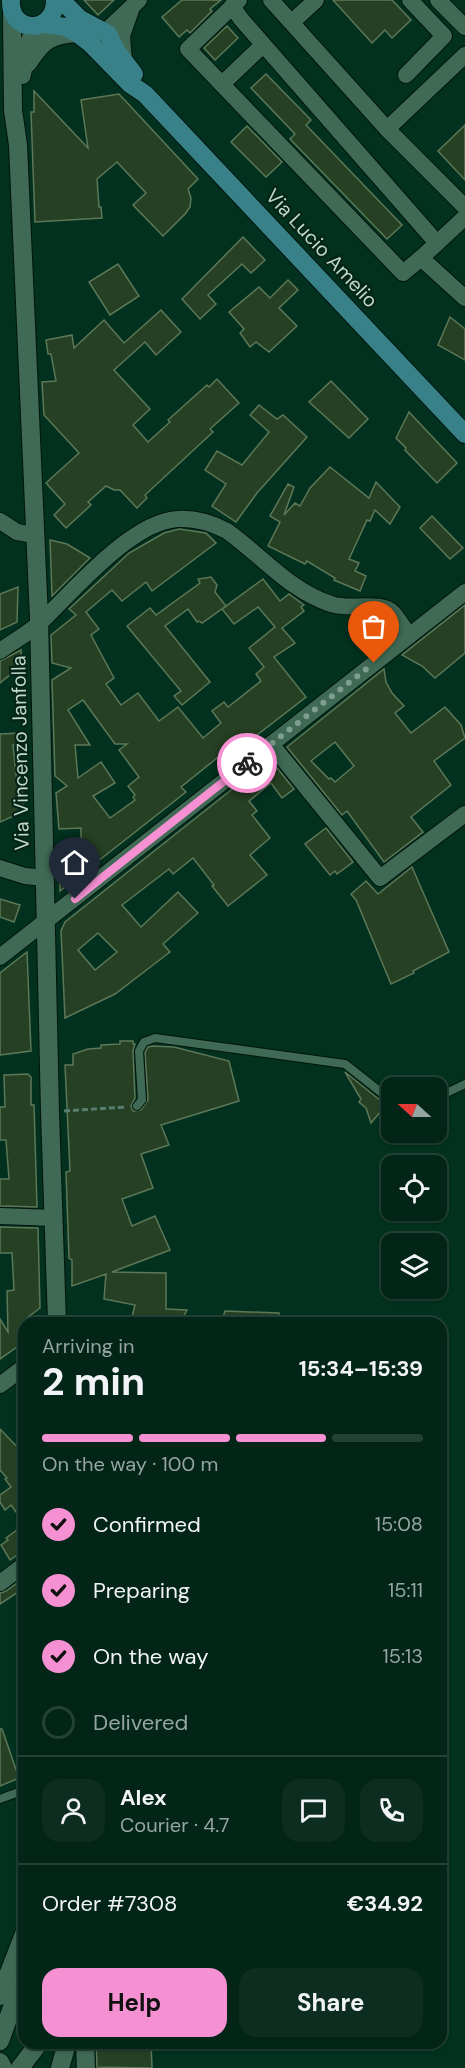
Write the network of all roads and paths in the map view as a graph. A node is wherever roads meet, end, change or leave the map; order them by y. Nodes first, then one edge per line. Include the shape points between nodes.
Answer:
1 (55, 0) edge
2 (60, 0) edge
3 (271, 0) edge
4 (316, 0) edge
5 (410, 0) edge
6 (438, 0) edge
7 (136, 2) edge
8 (236, 3) edge
9 (12, 7) edge
10 (292, 22) junction
11 (39, 25) junction
12 (465, 27) edge
13 (105, 32) junction
14 (77, 33) junction
15 (264, 45) junction
16 (465, 55) edge
17 (124, 61) junction
18 (22, 75) junction
19 (406, 75) dead end
20 (222, 84) junction
21 (145, 94) junction
22 (387, 129) junction
23 (18, 146) junction
24 (465, 207) edge
25 (465, 217) edge
26 (438, 243) junction
27 (421, 258) junction
28 (465, 298) edge
29 (464, 430) edge
30 (0, 521) edge
31 (34, 535) junction
32 (465, 592) edge
33 (39, 624) junction
34 (409, 636) junction
35 (0, 651) edge
36 (271, 744) junction
37 (465, 814) edge
38 (0, 868) edge
39 (45, 878) junction
40 (46, 921) junction
41 (0, 957) edge
42 (465, 1084) edge
43 (381, 1092) edge
44 (447, 1093) edge
45 (137, 1106) joint
46 (50, 1112) junction
47 (0, 1216) edge
48 (54, 1218) junction
49 (57, 1317) edge
50 (18, 1371) edge
51 (0, 1384) edge
52 (18, 1570) edge
53 (0, 1583) edge
54 (18, 1792) edge
55 (0, 1799) edge
56 (18, 1950) edge
57 (18, 1990) edge
58 (0, 1996) edge
59 (18, 2023) edge
60 (0, 2039) edge
61 (34, 2049) edge
62 (85, 2049) edge
63 (0, 2062) edge
64 (3, 2068) edge
65 (20, 2068) edge
66 (86, 2068) edge

1 - 11 main road via 53,14
2 - 13 main road via 80,19
3 - 10 street
4 - 10 street
5 - 19 street via 444,36
6 - 12 street
7 - 13 street
7 - 17 street via 124,28
8 - 15 street
8 - 20 street via 188,49
9 - 11 main road via 22,24
9 - 23 main road, Via Vincenzo Janfolla via 13,110
10 - 22 street
11 - 14 main road via 66,27
11 - 18 main road, Via Vincenzo Janfolla via 25,53
13 - 14 street
13 - 17 main road
14 - 18 main road via 46,40
14 - 21 main road
15 - 20 street
15 - 26 street
16 - 22 street
17 - 21 main road
18 - 23 main road, Via Vincenzo Janfolla
20 - 27 street via 403,273
21 - 29 main road, Via Lucio Amelio
22 - 24 street
23 - 31 main road, Via Vincenzo Janfolla
25 - 26 street
26 - 27 street
27 - 28 street
30 - 31 street via 17,532
31 - 33 main road, Via Vincenzo Janfolla
32 - 34 street
33 - 34 street via 122,546 138,534 177,519 213,524 227,531 307,595 348,608 381,606 392,611
33 - 35 street
33 - 39 main road, Via Vincenzo Janfolla
34 - 36 street
36 - 37 street via 380,879
36 - 40 street
38 - 39 street
39 - 40 main road, Via Vincenzo Janfolla
40 - 41 street
40 - 46 main road, Via Vincenzo Janfolla
42 - 44 lane
43 - 45 lane via 345,1064 155,1038 144,1041 139,1051 142,1100
45 - 46 path
46 - 48 main road, Via Vincenzo Janfolla
47 - 48 street
48 - 49 main road, Via Vincenzo Janfolla
50 - 51 street
52 - 53 street
54 - 55 lane
56 - 58 main road
57 - 60 main road
59 - 60 main road via 8,2027
61 - 65 main road
62 - 66 main road
63 - 64 main road

